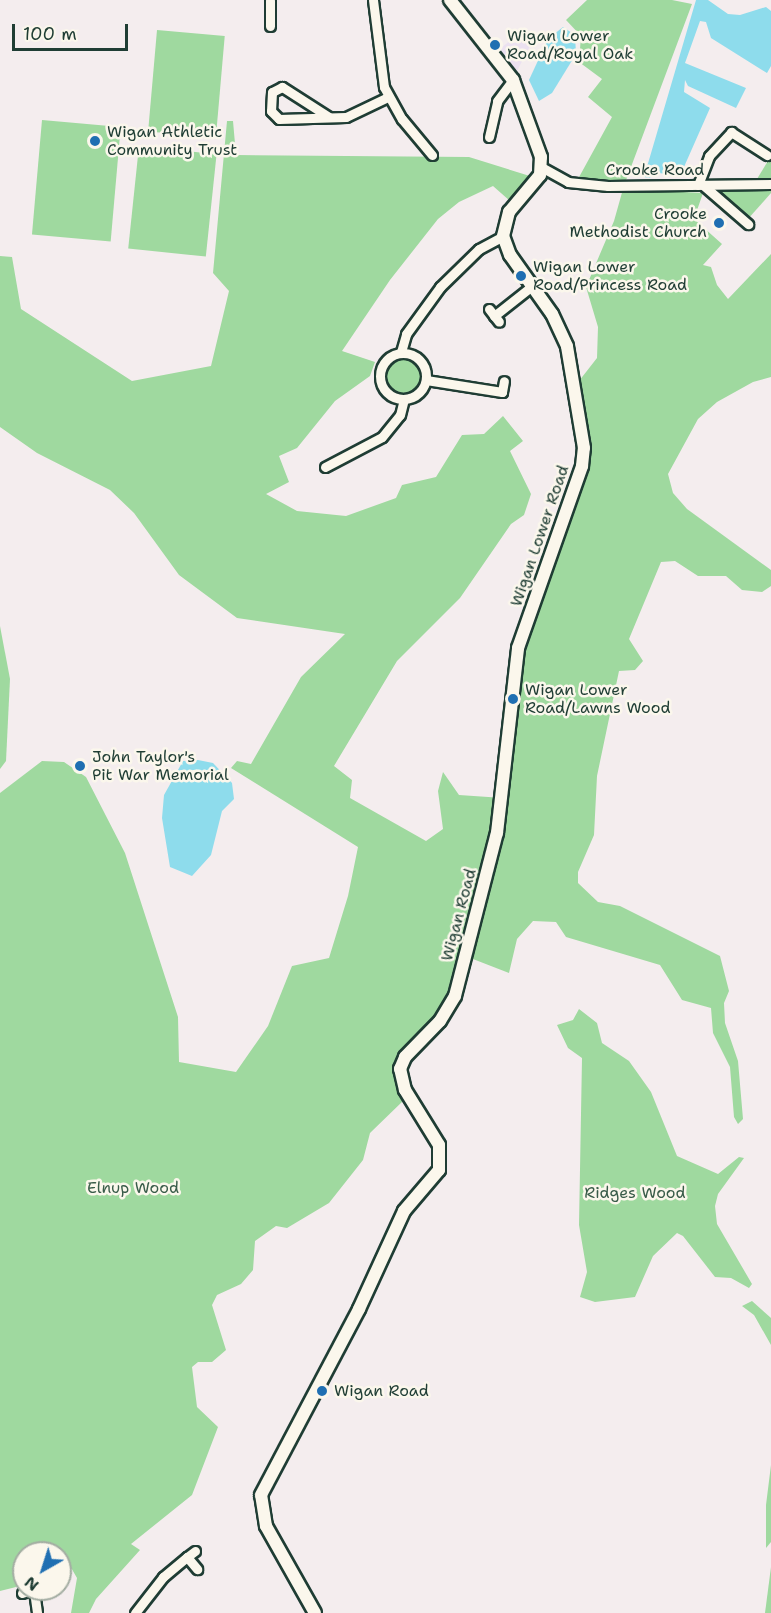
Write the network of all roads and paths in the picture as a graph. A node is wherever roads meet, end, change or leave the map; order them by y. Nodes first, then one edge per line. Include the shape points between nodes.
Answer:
1 (270, 0) edge
2 (373, 0) edge
3 (450, 0) edge
4 (270, 26) dead end
5 (513, 80) junction
6 (388, 97) junction
7 (329, 117) junction
8 (489, 136) dead end
9 (432, 155) dead end
10 (767, 155) dead end
11 (543, 168) junction
12 (771, 184) edge
13 (700, 185) junction
14 (748, 224) dead end
15 (503, 236) junction
16 (532, 286) junction
17 (494, 315) dead end
18 (401, 352) junction
19 (426, 380) junction
20 (504, 381) dead end
21 (404, 399) junction
22 (325, 467) dead end
23 (499, 817) joint
24 (195, 1551) dead end
25 (187, 1557) junction
26 (196, 1569) dead end
27 (135, 1613) edge
28 (315, 1613) edge

1 - 4 street
2 - 6 street via 378,56
3 - 5 main road
5 - 8 street via 497,101
5 - 11 main road
6 - 7 street via 355,115
6 - 9 street
7 - 7 street via 277,118 271,111 272,92 282,87
10 - 13 street via 731,132 709,156
11 - 13 street, Crooke Road via 568,182 608,186
11 - 15 main road via 509,212
12 - 13 street, Crooke Road
13 - 14 street
15 - 16 main road, Wigan Lower Road via 510,255
15 - 18 street via 479,249 440,287 406,334
16 - 17 street
16 - 23 main road, Wigan Lower Road via 552,314 567,346 584,448 582,466 518,648
18 - 19 street via 420,360
18 - 21 street via 388,358 379,378 385,391
19 - 20 street via 502,392
19 - 21 street via 416,396
21 - 22 street via 400,415 382,437
23 - 28 main road, Wigan Road via 455,996 440,1021 405,1057 400,1069 402,1084 439,1146 439,1170 404,1211 359,1309 261,1495 266,1526
24 - 25 street
25 - 26 street
25 - 27 street via 158,1582

